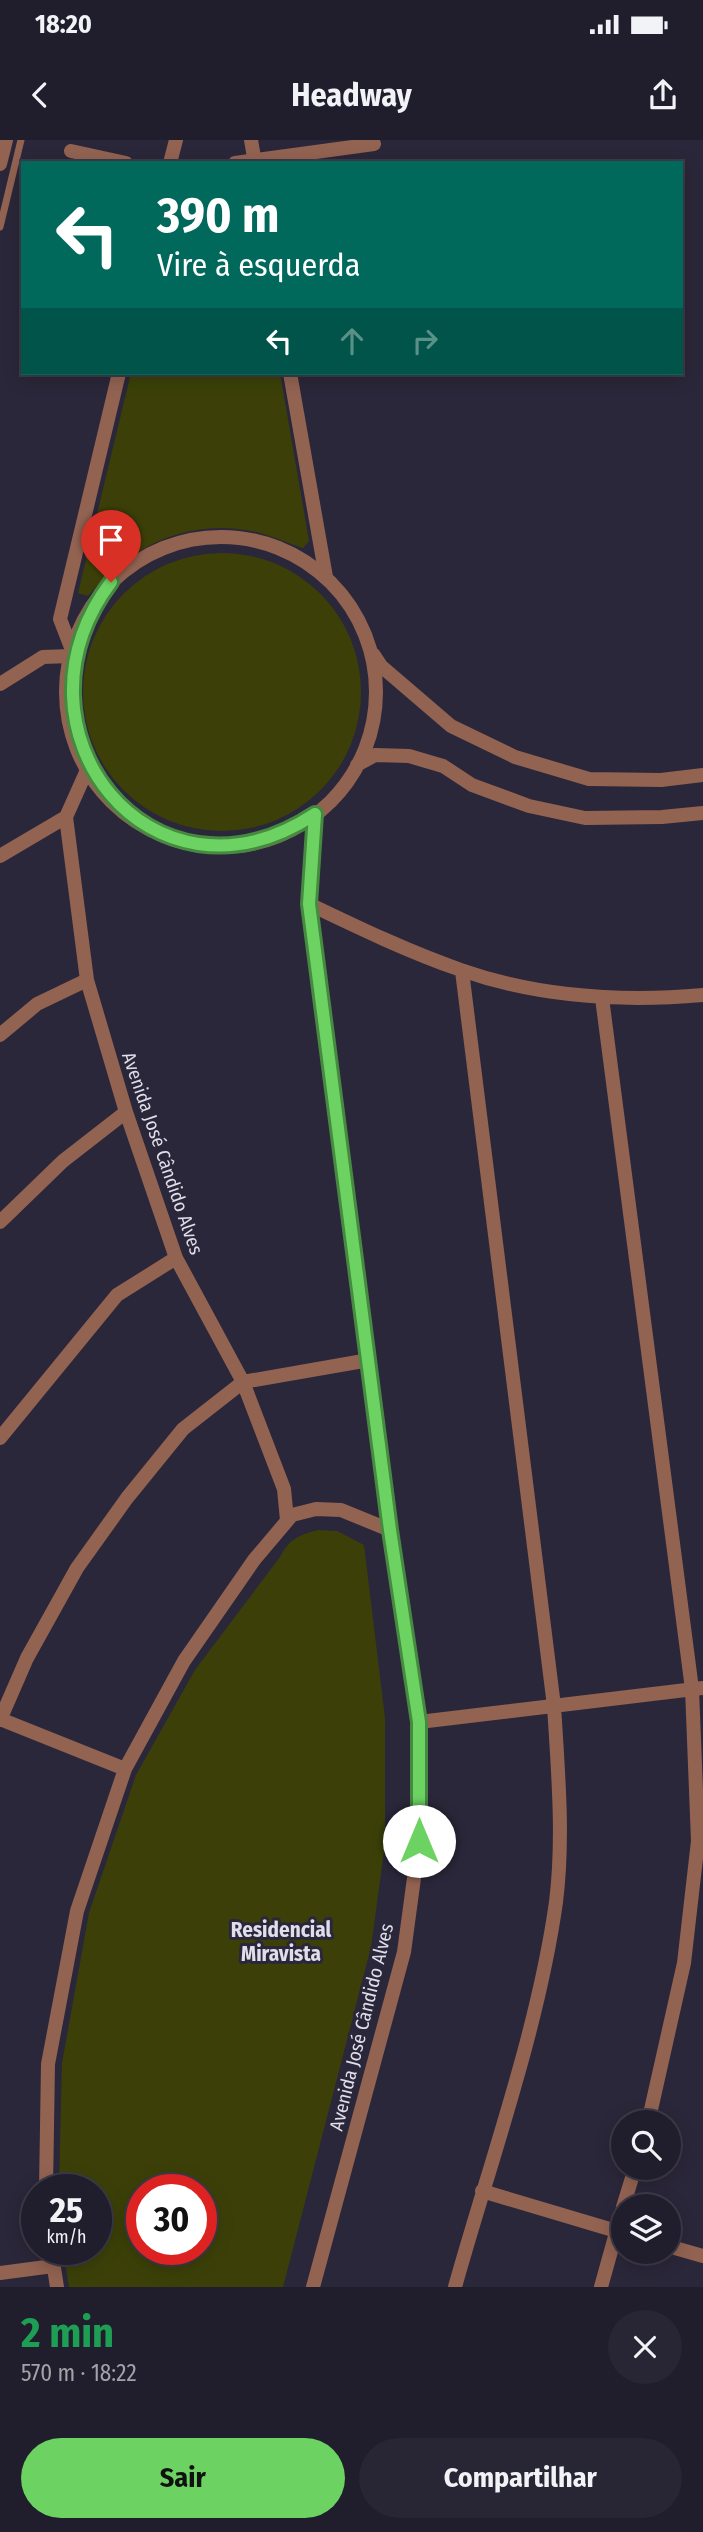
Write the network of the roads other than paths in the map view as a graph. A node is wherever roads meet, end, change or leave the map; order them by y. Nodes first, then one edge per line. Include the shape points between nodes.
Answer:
1 (6, 140) edge
2 (21, 140) edge
3 (176, 140) edge
4 (251, 140) edge
5 (374, 144) dead end
6 (71, 151) dead end
7 (117, 161) edge
8 (171, 161) edge
9 (255, 161) edge
10 (0, 164) edge
11 (0, 227) edge
12 (119, 375) edge
13 (290, 375) edge
14 (326, 577) junction
15 (369, 647) junction
16 (71, 653) junction
17 (0, 684) edge
18 (356, 765) junction
19 (87, 770) junction
20 (703, 775) edge
21 (703, 813) edge
22 (315, 814) junction
23 (66, 817) junction
24 (0, 856) edge
25 (309, 904) junction
26 (462, 971) junction
27 (87, 980) junction
28 (703, 995) edge
29 (602, 999) junction
30 (0, 1035) edge
31 (126, 1112) junction
32 (0, 1222) edge
33 (176, 1258) junction
34 (369, 1360) junction
35 (243, 1382) junction
36 (0, 1438) edge
37 (287, 1520) junction
38 (390, 1530) junction
39 (697, 1689) edge
40 (554, 1706) junction
41 (0, 1719) edge
42 (419, 1722) junction
43 (125, 1769) junction
44 (651, 2110) edge
45 (46, 2174) edge
46 (482, 2190) junction
47 (611, 2229) edge
48 (681, 2250) edge
49 (703, 2256) edge
50 (611, 2258) edge
51 (53, 2266) joint
52 (0, 2273) edge
53 (57, 2287) edge
54 (313, 2287) edge
55 (455, 2287) edge
56 (601, 2287) edge

1 - 10 street
2 - 11 lane
3 - 8 street
4 - 9 street
5 - 9 street
6 - 7 street
12 - 16 street via 60,619
13 - 14 street
14 - 15 street via 352,610
14 - 16 street via 291,553 260,542 229,537 186,540 146,556 111,582 86,617
15 - 18 street via 374,708
15 - 20 street via 381,666 451,726 515,757 589,779 661,780
16 - 17 street via 43,657
16 - 19 street via 66,702
18 - 21 street via 375,755 410,756 443,766 471,785 529,806 585,818
18 - 22 street
19 - 22 street via 109,799 141,824 198,845 260,842
19 - 23 street
22 - 25 street, Avenida José Cândido Alves
23 - 24 street
23 - 27 street, Avenida José Cândido Alves
25 - 26 street
25 - 34 street, Avenida José Cândido Alves
26 - 29 street
26 - 40 street
27 - 30 street via 37,1004
27 - 31 street, Avenida José Cândido Alves
28 - 29 street
29 - 39 street
31 - 32 street via 63,1161
31 - 33 street, Avenida José Cândido Alves
33 - 35 street, Avenida José Cândido Alves
33 - 36 street via 117,1294
34 - 35 street
34 - 38 street, Avenida José Cândido Alves
35 - 37 street, Avenida José Cândido Alves via 284,1489
35 - 41 street via 183,1429 113,1518 71,1579 27,1658
37 - 38 street via 316,1509 341,1510
37 - 43 street via 184,1661
38 - 42 street, Avenida José Cândido Alves
39 - 40 street
39 - 44 street via 698,1841 684,1963
40 - 42 street
40 - 46 street via 559,1793 556,1901 538,1998
41 - 43 street
42 - 54 street, Avenida José Cândido Alves via 419,1841 404,1952
43 - 45 street via 77,1911 48,2064
46 - 47 street
46 - 55 street
48 - 49 street
50 - 56 street
51 - 52 street
51 - 53 street

